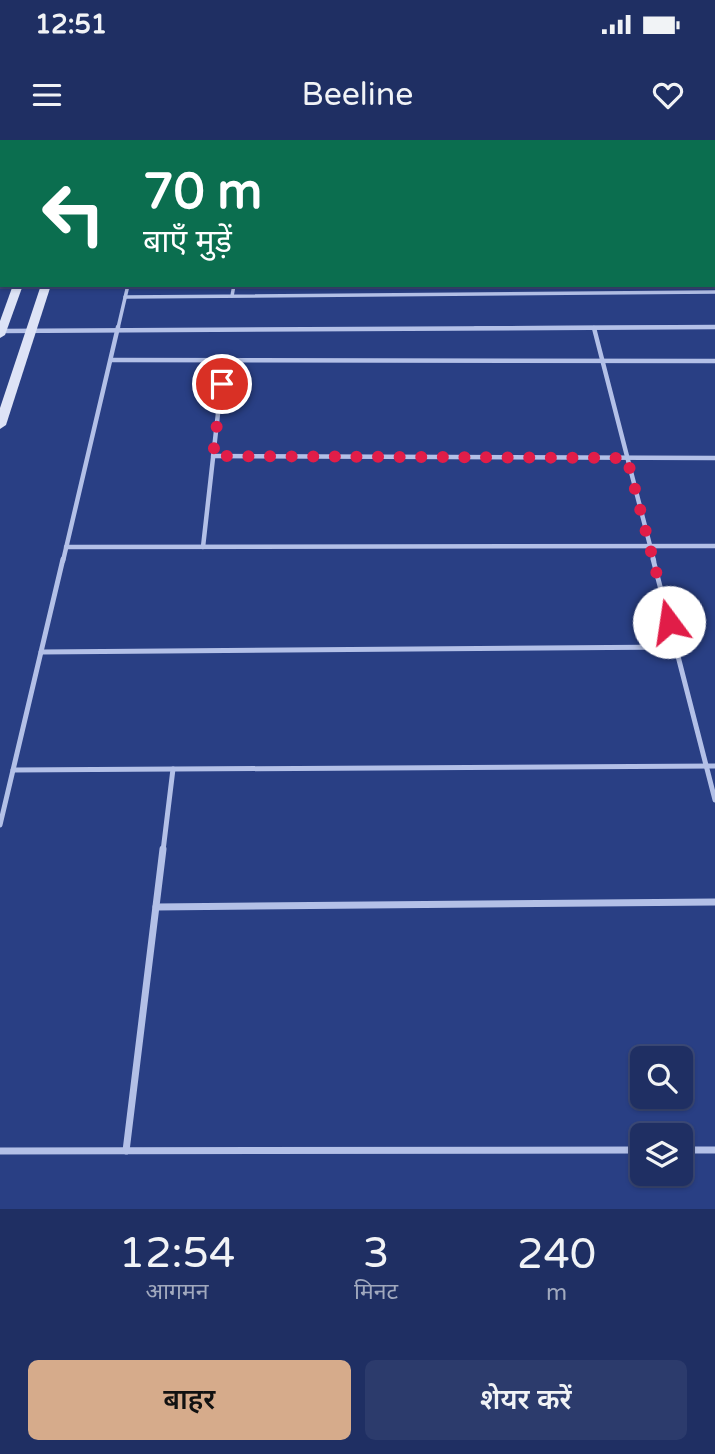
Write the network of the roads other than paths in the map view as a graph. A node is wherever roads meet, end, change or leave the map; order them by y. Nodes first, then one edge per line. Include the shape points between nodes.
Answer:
1 (17, 287) edge
2 (45, 287) edge
3 (128, 287) edge
4 (234, 287) edge
5 (715, 292) edge
6 (232, 296) junction
7 (125, 297) junction
8 (715, 327) edge
9 (594, 328) junction
10 (31, 330) junction
11 (118, 330) junction
12 (1, 333) edge
13 (110, 360) junction
14 (224, 360) junction
15 (602, 361) junction
16 (715, 361) edge
17 (0, 425) edge
18 (213, 456) junction
19 (627, 458) junction
20 (715, 458) edge
21 (650, 546) junction
22 (715, 546) edge
23 (66, 547) junction
24 (202, 547) junction
25 (676, 647) junction
26 (41, 652) junction
27 (706, 766) junction
28 (715, 766) edge
29 (173, 769) junction
30 (13, 770) junction
31 (715, 800) edge
32 (0, 825) edge
33 (715, 902) edge
34 (156, 907) junction
35 (630, 1150) edge
36 (693, 1150) edge
37 (715, 1150) edge
38 (0, 1151) edge
39 (126, 1151) junction

1 - 12 street
2 - 10 street
3 - 7 lane
4 - 6 lane
5 - 6 lane
6 - 7 lane
7 - 11 lane
8 - 9 lane
9 - 11 lane
9 - 15 lane
10 - 11 lane
10 - 12 lane
10 - 17 street
11 - 13 lane
13 - 14 lane
13 - 23 lane
14 - 15 lane
14 - 18 lane
15 - 16 lane
15 - 19 lane
18 - 19 lane
18 - 24 lane
19 - 20 lane
19 - 21 lane
21 - 22 lane
21 - 24 lane
21 - 25 lane
23 - 24 lane
23 - 26 lane
25 - 26 lane
25 - 27 lane
26 - 30 lane
27 - 28 lane
27 - 29 lane
27 - 31 lane
29 - 30 lane
29 - 34 lane
30 - 32 lane
33 - 34 lane
34 - 39 lane
35 - 39 lane
36 - 37 lane
38 - 39 lane

